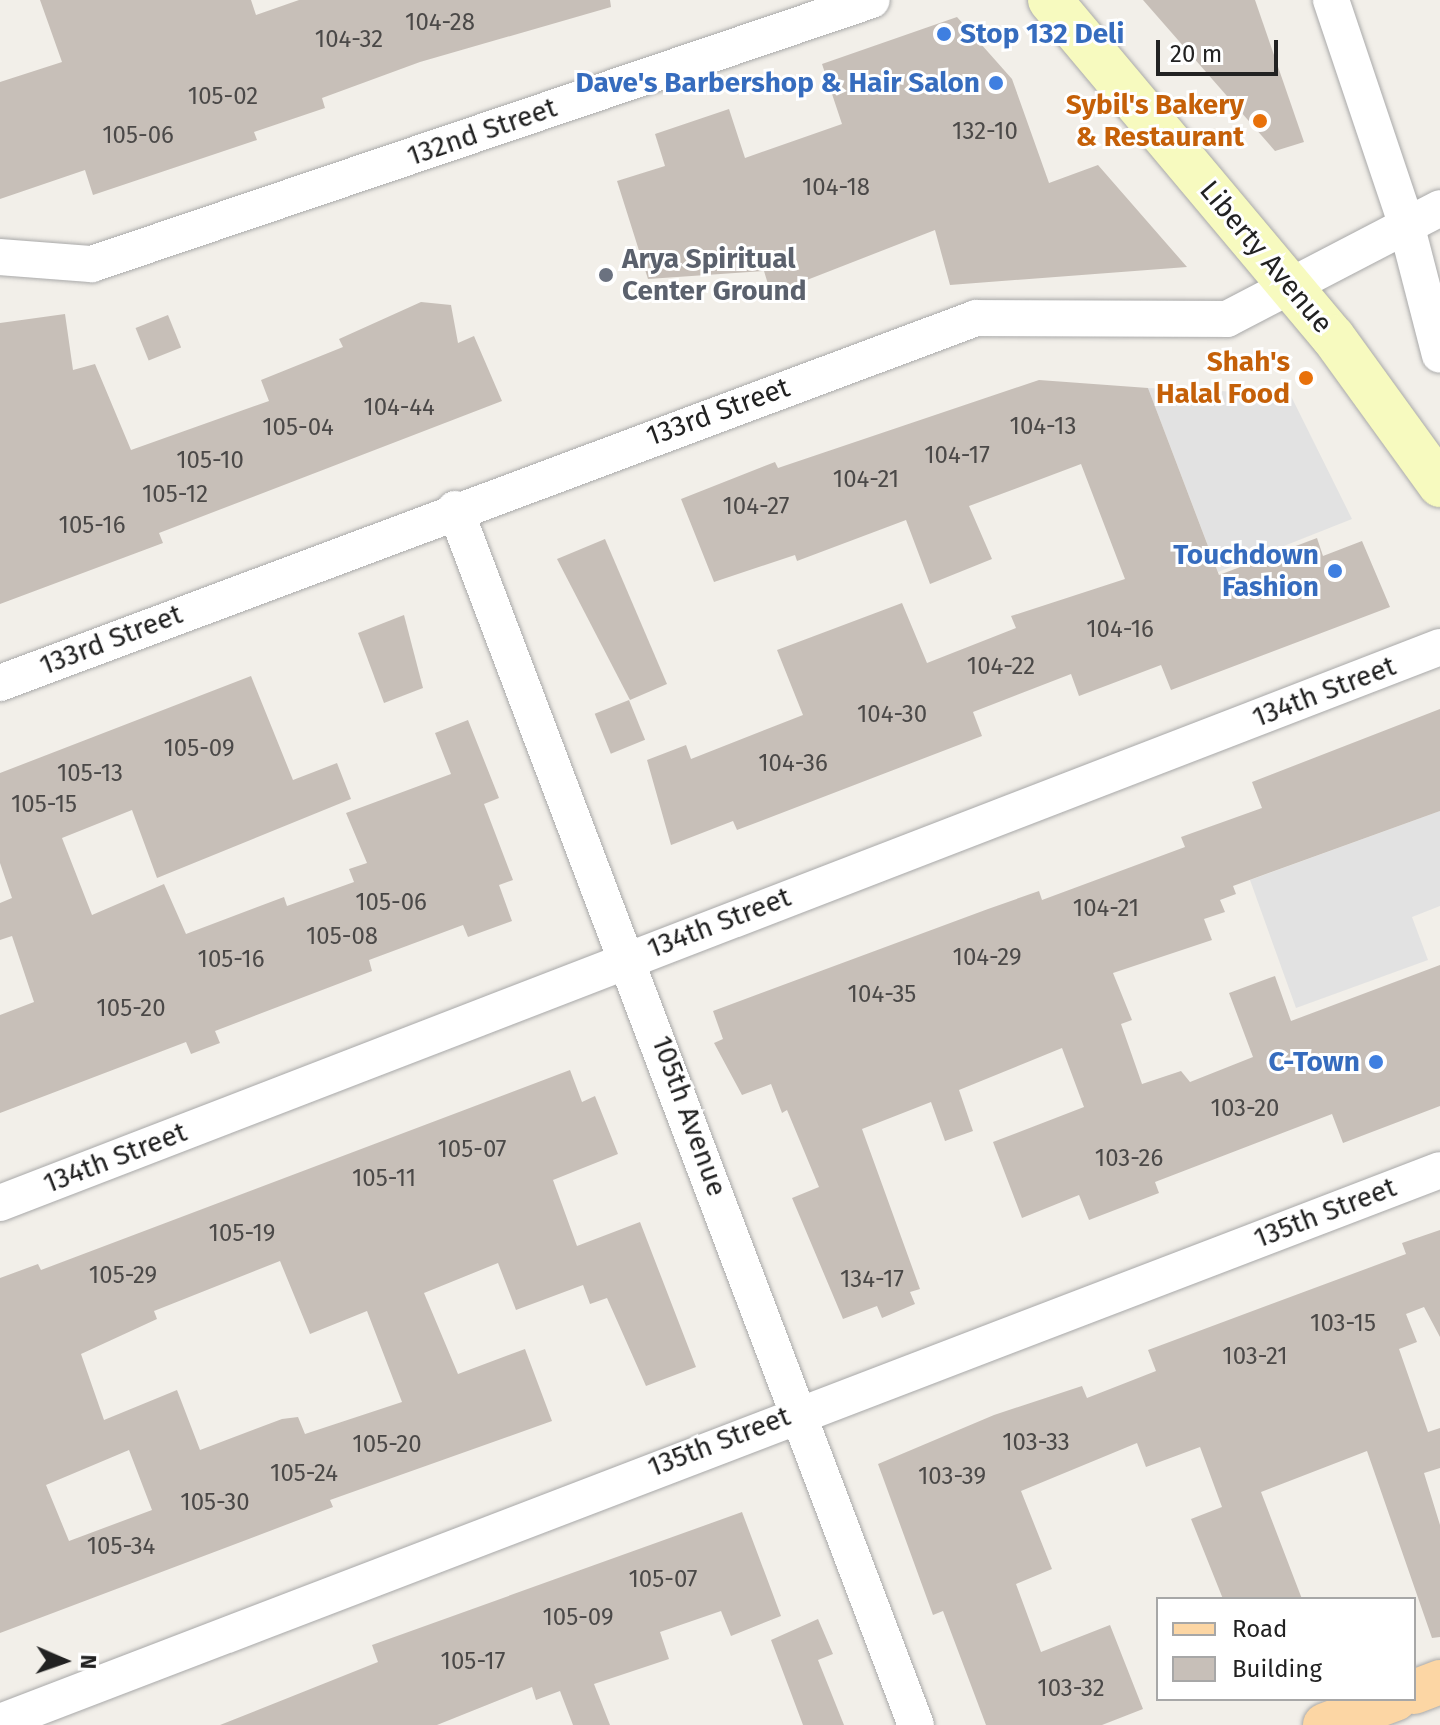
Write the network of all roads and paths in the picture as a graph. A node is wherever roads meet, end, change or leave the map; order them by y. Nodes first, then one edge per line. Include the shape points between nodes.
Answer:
1 (872, 0) edge
2 (1050, 0) edge
3 (1331, 0) edge
4 (1440, 208) edge
5 (1405, 220) junction
6 (0, 257) edge
7 (1288, 282) junction
8 (1440, 355) edge
9 (1440, 485) edge
10 (455, 509) junction
11 (1440, 647) edge
12 (0, 683) edge
13 (630, 957) junction
14 (1440, 1170) edge
15 (0, 1203) edge
16 (799, 1411) junction
17 (1440, 1682) edge
18 (1416, 1691) edge
19 (1390, 1701) edge
20 (0, 1722) edge
21 (916, 1725) edge
22 (1325, 1725) edge

1 - 6 street, 132nd Street via 92,264
2 - 7 street, Liberty Avenue
3 - 5 street
4 - 5 street, 133rd Street
5 - 7 street, 133rd Street
5 - 8 street
7 - 9 street, Liberty Avenue
7 - 10 street, 133rd Street via 1227,319 976,318
10 - 12 street, 133rd Street
10 - 13 street, 105th Avenue
11 - 13 street, 134th Street
13 - 15 street, 134th Street
13 - 16 street, 105th Avenue
14 - 16 street, 135th Street
16 - 20 street, 135th Street
16 - 21 street, 105th Avenue
17 - 18 main road
19 - 22 main road

